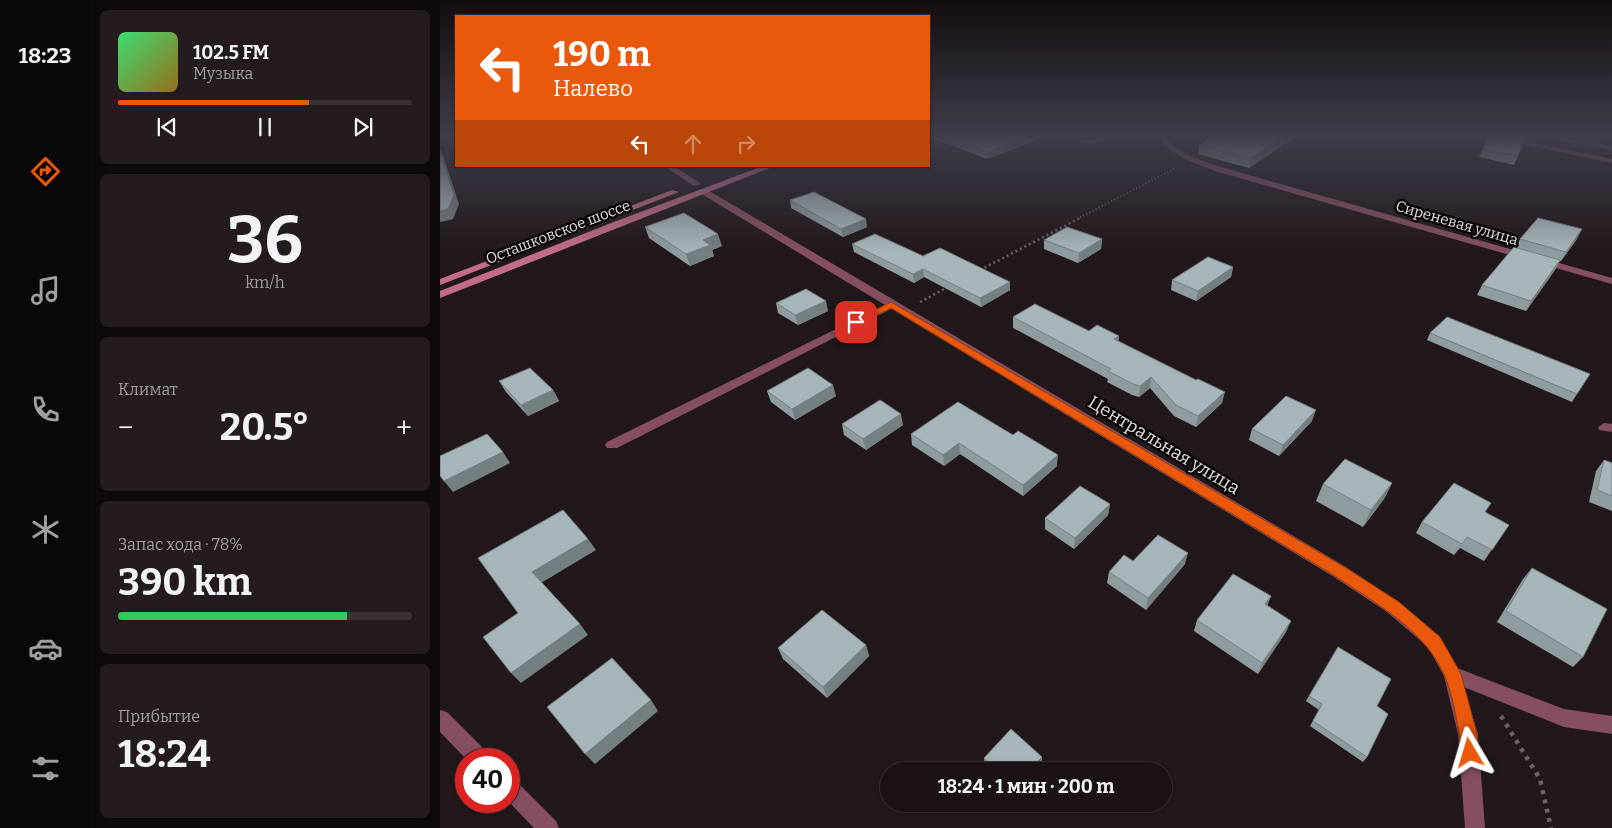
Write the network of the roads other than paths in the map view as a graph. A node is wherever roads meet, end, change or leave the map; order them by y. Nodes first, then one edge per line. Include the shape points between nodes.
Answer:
1 (679, 174) edge
2 (731, 174) edge
3 (746, 174) edge
4 (1235, 174) edge
5 (700, 188) junction
6 (1612, 281) edge
7 (440, 282) edge
8 (440, 295) edge
9 (897, 308) junction
10 (612, 444) dead end
11 (1452, 674) junction
12 (440, 719) edge
13 (1612, 725) edge
14 (469, 748) edge
15 (520, 799) edge
16 (549, 828) edge
17 (1475, 828) edge

1 - 5 street, Центральная улица
2 - 5 main road, Осташковское шоссе
3 - 5 main road, Осташковское шоссе
4 - 6 street, Сиреневая улица
5 - 7 main road, Осташковское шоссе
5 - 8 main road, Осташковское шоссе
5 - 9 street, Центральная улица
9 - 10 street
9 - 11 street, Центральная улица via 1394,607 1434,642
11 - 13 street via 1564,718
11 - 17 street, Центральная улица via 1468,734
12 - 14 street
15 - 16 street

